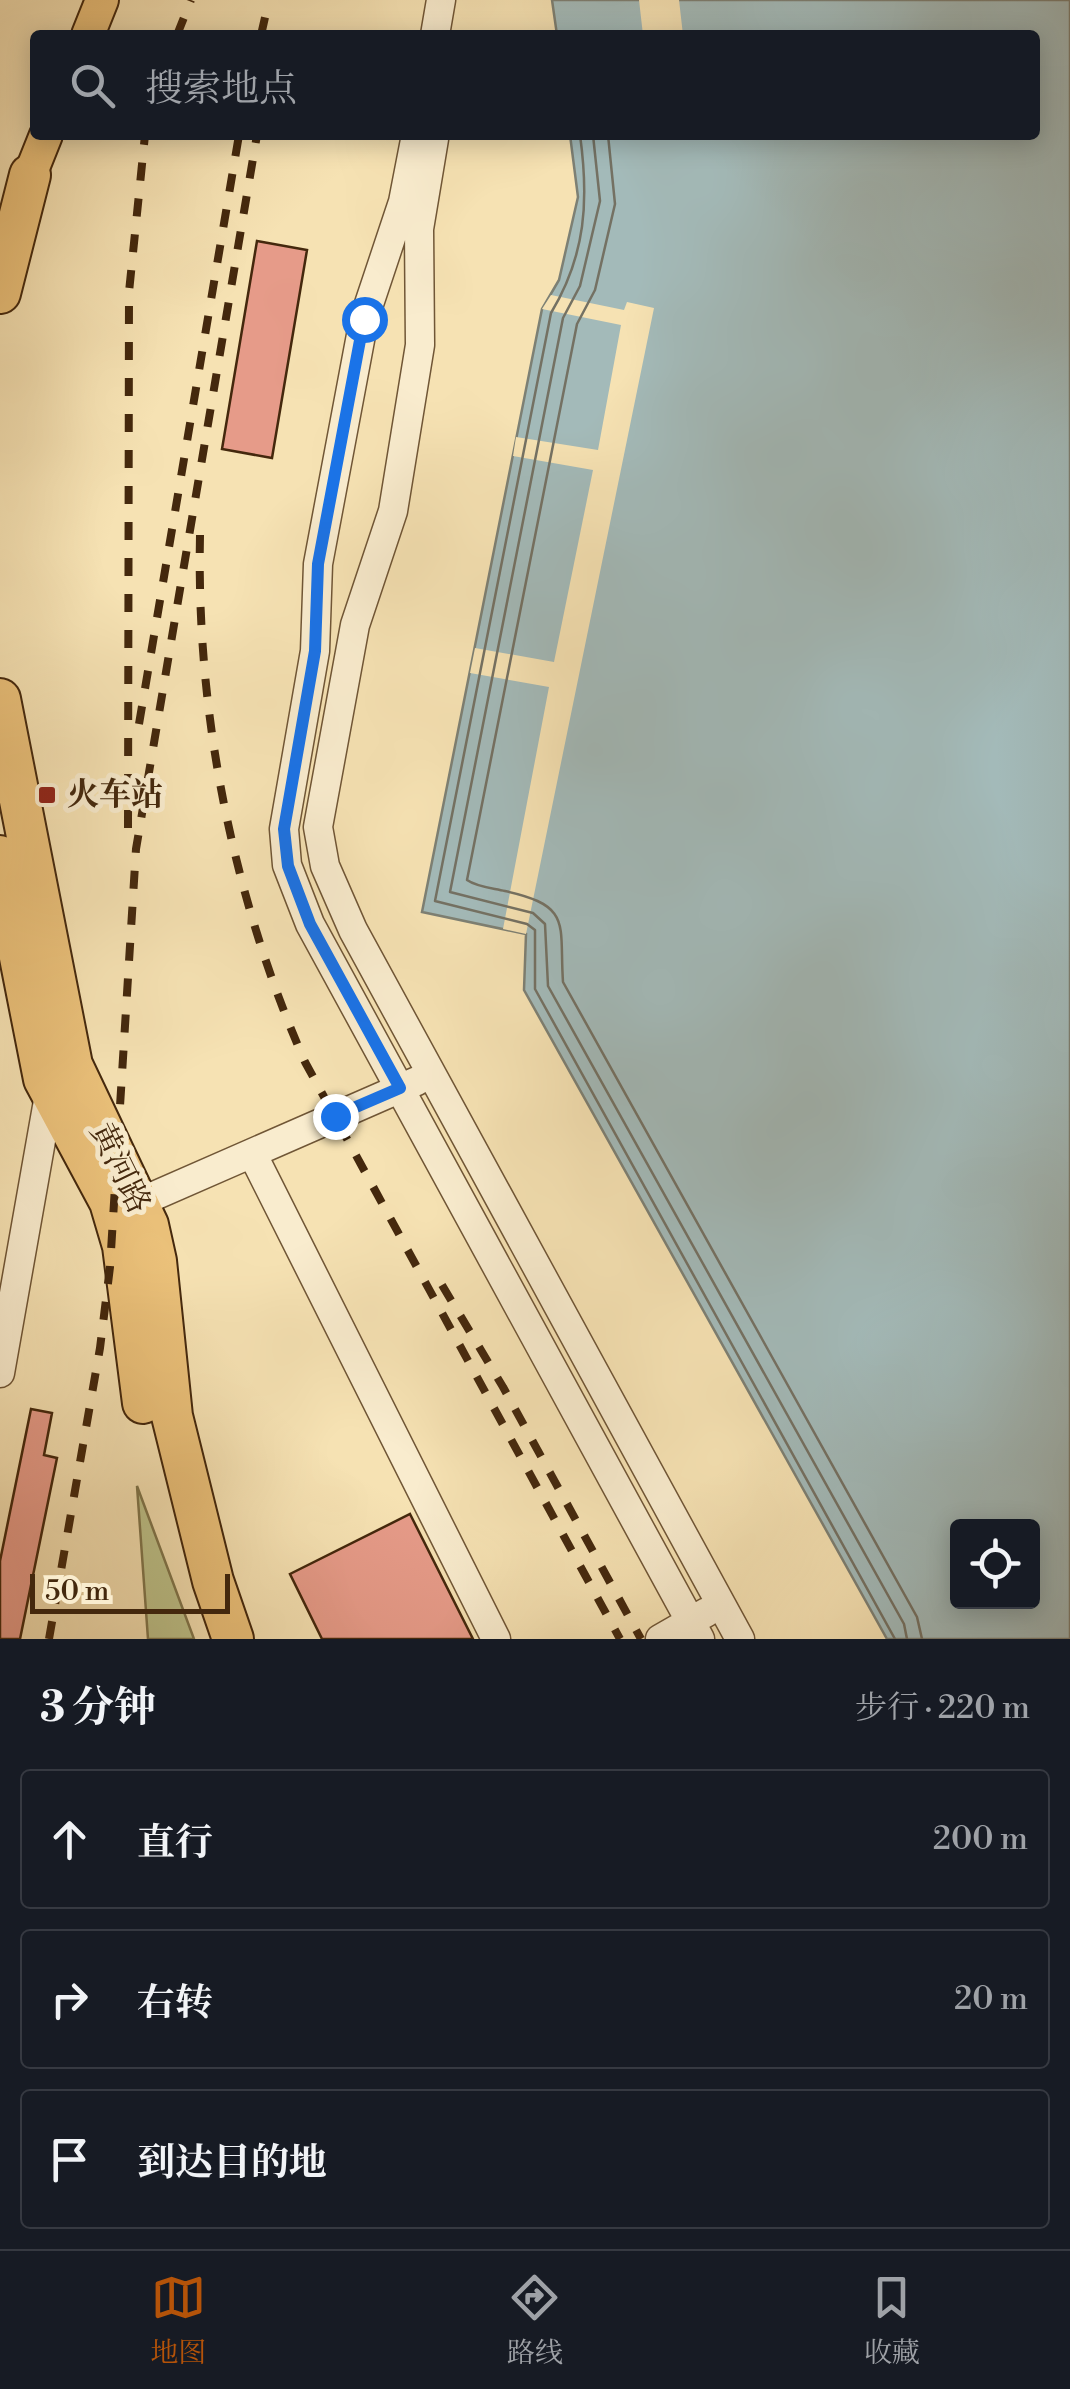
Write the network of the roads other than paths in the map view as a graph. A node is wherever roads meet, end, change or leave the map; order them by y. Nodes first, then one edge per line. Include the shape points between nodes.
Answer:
1 (102, 0) edge
2 (441, 0) edge
3 (457, 0) edge
4 (90, 30) edge
5 (436, 30) edge
6 (453, 30) edge
7 (44, 140) edge
8 (415, 140) edge
9 (434, 140) edge
10 (30, 175) junction
11 (0, 210) edge
12 (0, 293) edge
13 (0, 699) edge
14 (0, 856) edge
15 (62, 1023) junction
16 (432, 1074) junction
17 (400, 1088) junction
18 (50, 1091) junction
19 (252, 1153) junction
20 (126, 1208) junction
21 (0, 1373) edge
22 (722, 1604) junction
23 (695, 1630) edge
24 (205, 1639) edge
25 (233, 1639) edge
26 (496, 1639) edge
27 (660, 1639) edge
28 (740, 1639) edge

1 - 4 main road
2 - 5 street
3 - 6 street
7 - 10 main road
8 - 17 street via 403,202 364,319 318,564 315,651 284,829 288,866 310,924
9 - 16 street via 419,230 420,345 394,511 355,626 318,827 338,899
10 - 11 highway
10 - 12 highway
13 - 15 highway, 黄河路
14 - 18 highway, 黄河路 via 30,1029
15 - 18 street
15 - 20 highway, 黄河路
16 - 17 street
16 - 22 street
17 - 19 street
17 - 23 street
18 - 20 highway, 黄河路
18 - 21 street
19 - 20 street
19 - 26 street
20 - 24 highway, 黄河路 via 145,1421
20 - 25 highway, 黄河路 via 156,1260 172,1416
22 - 23 street
22 - 28 street
23 - 27 street

